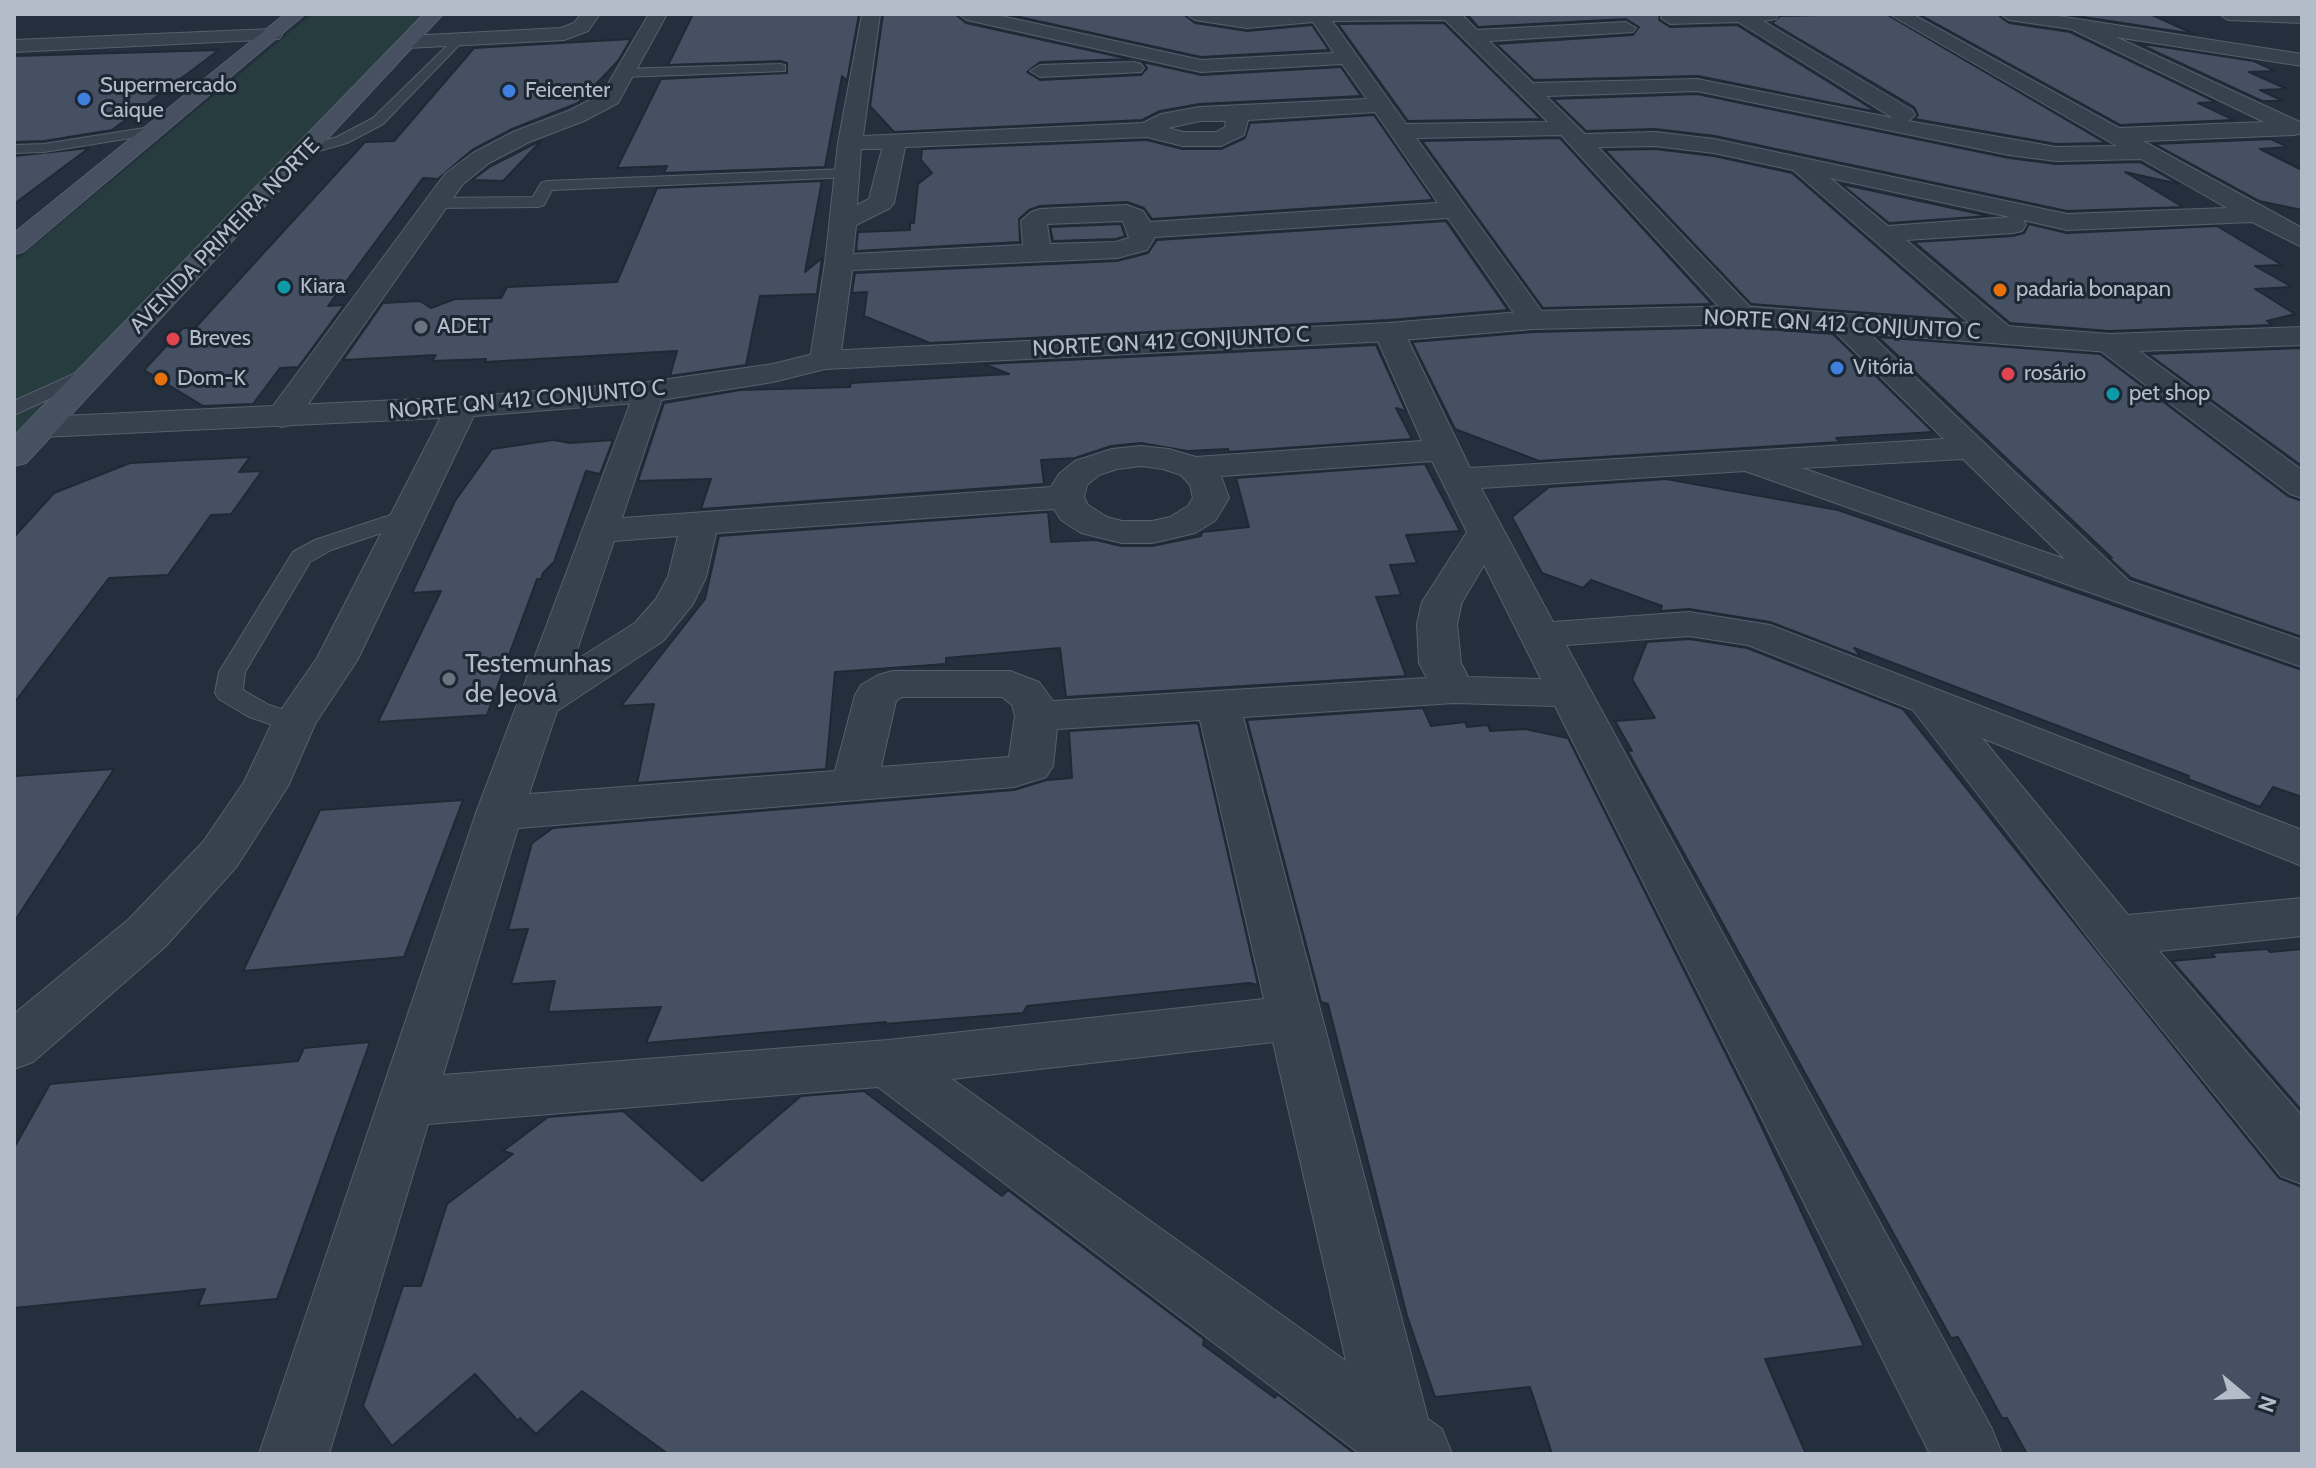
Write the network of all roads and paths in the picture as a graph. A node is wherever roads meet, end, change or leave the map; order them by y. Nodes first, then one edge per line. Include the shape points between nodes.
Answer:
1 (296, 14) edge
2 (434, 14) edge
3 (591, 14) edge
4 (658, 14) edge
5 (967, 14) edge
6 (1195, 14) edge
7 (1452, 14) edge
8 (1601, 14) edge
9 (1783, 14) edge
10 (1898, 14) edge
11 (2009, 14) edge
12 (2228, 14) edge
13 (879, 15) edge
14 (1317, 15) edge
15 (1742, 16) edge
16 (2302, 17) edge
17 (1652, 23) edge
18 (2078, 26) junction
19 (1035, 29) junction
20 (272, 35) junction
21 (1474, 36) junction
22 (458, 39) junction
23 (407, 42) junction
24 (35, 45) junction
25 (14, 46) edge
26 (14, 57) edge
27 (1349, 58) junction
28 (2297, 60) edge
29 (1201, 66) junction
30 (2164, 67) junction
31 (780, 68) dead end
32 (622, 73) junction
33 (1841, 78) junction
34 (1812, 80) dead end
35 (1784, 81) dead end
36 (1697, 85) junction
37 (1528, 90) junction
38 (1383, 105) junction
39 (2298, 128) edge
40 (157, 130) junction
41 (1400, 131) junction
42 (1934, 133) junction
43 (2170, 134) junction
44 (1573, 135) junction
45 (2113, 135) junction
46 (895, 141) junction
47 (850, 143) junction
48 (44, 148) junction
49 (14, 149) edge
50 (305, 151) junction
51 (2143, 152) junction
52 (2207, 155) dead end
53 (120, 161) junction
54 (1799, 165) junction
55 (847, 174) junction
56 (2238, 177) dead end
57 (2222, 196) junction
58 (433, 203) junction
59 (1454, 210) junction
60 (2256, 214) junction
61 (843, 221) junction
62 (2067, 222) junction
63 (1141, 230) junction
64 (1882, 234) junction
65 (2298, 235) edge
66 (14, 246) edge
67 (1037, 252) junction
68 (839, 263) junction
69 (1742, 315) junction
70 (1533, 320) junction
71 (1842, 323) junction
72 (1389, 332) junction
73 (2000, 334) junction
74 (2302, 336) edge
75 (2109, 343) junction
76 (825, 360) junction
77 (99, 369) junction
78 (648, 392) junction
79 (462, 407) junction
80 (14, 409) edge
81 (282, 417) junction
82 (42, 427) junction
83 (1969, 448) junction
84 (14, 456) edge
85 (1748, 461) junction
86 (1450, 464) junction
87 (1193, 468) junction
88 (2302, 487) edge
89 (1066, 497) junction
90 (406, 517) junction
91 (699, 526) junction
92 (598, 531) junction
93 (1486, 532) junction
94 (2123, 593) junction
95 (1542, 635) junction
96 (2302, 654) edge
97 (1454, 690) junction
98 (1570, 693) junction
99 (1927, 700) junction
100 (538, 704) junction
101 (1218, 705) junction
102 (1037, 716) junction
103 (294, 723) junction
104 (854, 785) junction
105 (499, 813) junction
106 (2302, 849) edge
107 (2302, 917) edge
108 (2116, 936) junction
109 (1293, 1018) junction
110 (14, 1046) edge
111 (888, 1063) junction
112 (407, 1102) junction
113 (2302, 1158) edge
114 (1408, 1448) edge
115 (294, 1454) edge
116 (1967, 1454) edge

1 - 20 main road
2 - 23 main road, AVENIDA PRIMEIRA NORTE
3 - 22 street via 581,27 564,34
4 - 32 street
5 - 19 street
6 - 14 street via 1247,22
7 - 14 street
7 - 21 street
8 - 17 street via 1604,22
9 - 15 street
10 - 45 street
11 - 18 street
12 - 16 street
13 - 47 street
14 - 27 street
15 - 17 street
15 - 33 street
17 - 21 street
18 - 28 street
18 - 30 street
19 - 29 street
19 - 29 street via 1041,79
20 - 24 street
20 - 40 main road
21 - 37 street
22 - 23 street
22 - 50 lane via 378,121
23 - 50 main road, AVENIDA PRIMEIRA NORTE
24 - 25 street
24 - 26 street
27 - 29 street
27 - 38 street
28 - 30 street
30 - 39 street
31 - 32 lane
32 - 58 street via 610,98 481,158
33 - 34 street
33 - 42 street
35 - 36 street
36 - 37 street
36 - 42 street
37 - 44 street
38 - 41 street
38 - 46 street via 1183,115 1147,130 1049,126
39 - 43 street
40 - 48 lane
40 - 53 main road
41 - 44 street
41 - 59 street
42 - 51 street via 2056,154
43 - 45 street
43 - 52 street
44 - 54 street via 1682,141
44 - 69 street
45 - 51 street
46 - 47 street
46 - 61 street via 881,203
47 - 55 street
48 - 49 lane
48 - 53 lane
50 - 77 main road, AVENIDA PRIMEIRA NORTE
51 - 57 street
53 - 66 main road
54 - 62 street
54 - 64 street
55 - 58 lane via 547,186 538,202
55 - 61 street
56 - 57 street via 2237,185
57 - 60 street
58 - 81 street
59 - 63 street
59 - 70 street
60 - 62 street
60 - 65 street
61 - 68 street
62 - 64 street
63 - 67 street via 1138,244 1117,250
63 - 67 street via 1127,213 1046,216 1034,221
64 - 73 street
67 - 68 street
68 - 76 street
69 - 70 street, NORTE QN 412 CONJUNTO C
69 - 71 street, NORTE QN 412 CONJUNTO C
70 - 72 street, NORTE QN 412 CONJUNTO C
71 - 73 street, NORTE QN 412 CONJUNTO C
71 - 83 street
72 - 76 street, NORTE QN 412 CONJUNTO C
72 - 86 street
73 - 75 street, NORTE QN 412 CONJUNTO C
74 - 75 street, NORTE QN 412 CONJUNTO C
75 - 88 street
76 - 78 street, NORTE QN 412 CONJUNTO C
77 - 80 lane
77 - 82 main road, AVENIDA PRIMEIRA NORTE
78 - 79 street, NORTE QN 412 CONJUNTO C
78 - 92 street
79 - 81 street, NORTE QN 412 CONJUNTO C
79 - 90 street
81 - 82 street, NORTE QN 412 CONJUNTO C
82 - 84 main road, AVENIDA PRIMEIRA NORTE
83 - 85 street
83 - 94 street
85 - 86 street
85 - 94 street
86 - 87 street
86 - 93 street
87 - 89 street via 1169,459 1112,459 1079,474
87 - 89 street via 1207,482 1211,498 1202,513 1182,525 1152,532 1094,525 1074,512
89 - 91 street
90 - 103 street via 337,659
90 - 103 lane via 301,557 232,672 229,693
91 - 92 street
91 - 100 street via 687,577 649,632
92 - 100 street
93 - 95 street
93 - 97 street via 1442,602 1437,624 1440,663
94 - 96 street
95 - 98 street
95 - 99 street via 1689,624 1726,628 1756,634
97 - 98 street
97 - 101 street
98 - 116 street
99 - 106 street
99 - 108 street
100 - 105 street
101 - 102 street
101 - 109 street
102 - 104 street via 1030,766
102 - 104 street via 1032,701 1010,684 893,684 876,695
103 - 110 street via 265,786 220,854 147,933
104 - 105 street
105 - 112 street
107 - 108 street
108 - 113 street
109 - 111 street
109 - 114 street
111 - 112 street
111 - 114 street
112 - 115 street

